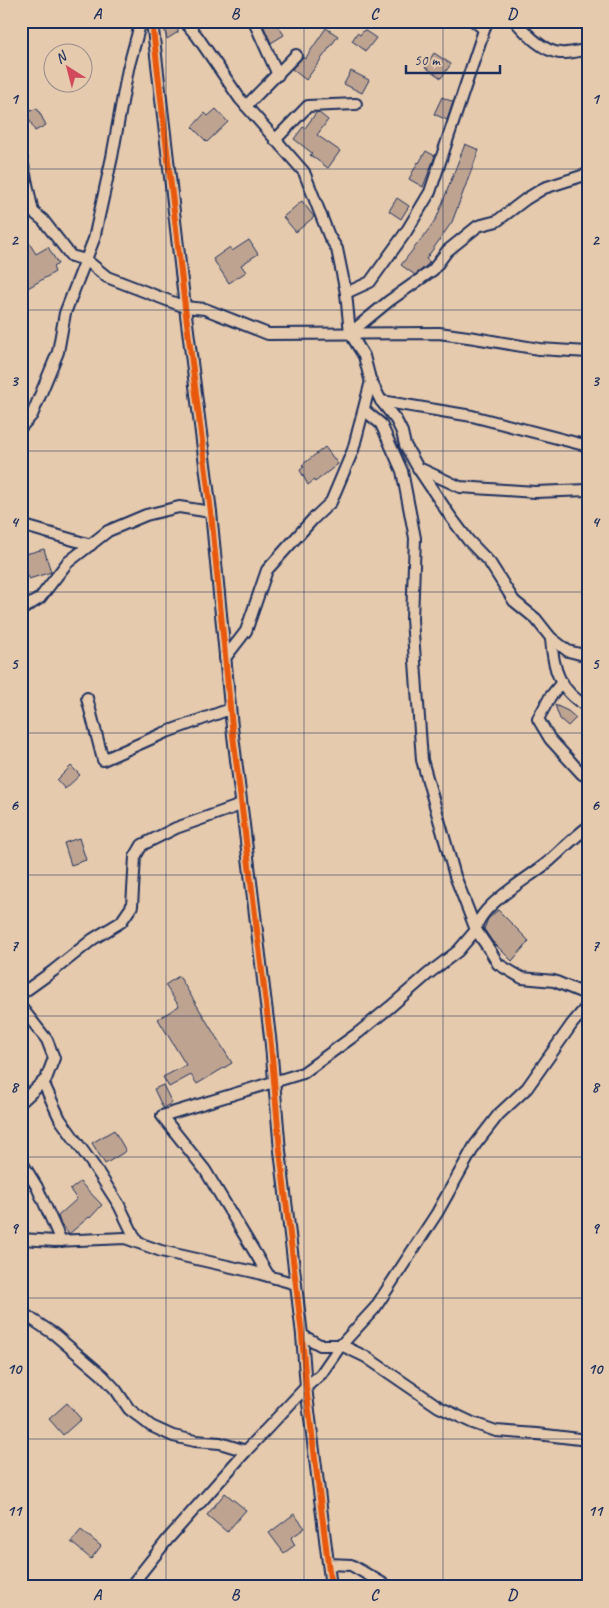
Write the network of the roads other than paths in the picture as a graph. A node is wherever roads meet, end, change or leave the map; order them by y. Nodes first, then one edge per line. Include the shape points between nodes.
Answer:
1 (141, 21) edge
2 (152, 21) edge
3 (184, 21) edge
4 (474, 21) edge
5 (515, 21) edge
6 (486, 25) edge
7 (256, 26) dead end
8 (588, 50) edge
9 (296, 55) dead end
10 (278, 76) junction
11 (356, 104) dead end
12 (246, 106) junction
13 (275, 140) junction
14 (21, 156) edge
15 (588, 174) edge
16 (21, 212) edge
17 (32, 212) junction
18 (86, 260) junction
19 (346, 292) junction
20 (185, 307) junction
21 (350, 333) junction
22 (588, 352) edge
23 (371, 381) junction
24 (381, 401) junction
25 (364, 410) junction
26 (21, 427) edge
27 (588, 446) edge
28 (418, 468) junction
29 (588, 490) edge
30 (210, 512) junction
31 (21, 525) edge
32 (91, 545) junction
33 (21, 610) edge
34 (551, 638) junction
35 (588, 656) edge
36 (225, 658) junction
37 (562, 682) junction
38 (87, 698) dead end
39 (588, 707) edge
40 (230, 709) junction
41 (588, 777) edge
42 (241, 805) junction
43 (588, 827) edge
44 (476, 930) junction
45 (21, 994) edge
46 (588, 995) edge
47 (588, 1005) edge
48 (21, 1007) edge
49 (274, 1081) junction
50 (44, 1082) junction
51 (21, 1102) edge
52 (21, 1161) edge
53 (21, 1238) edge
54 (61, 1241) junction
55 (136, 1242) junction
56 (269, 1276) junction
57 (296, 1284) junction
58 (21, 1312) edge
59 (302, 1335) junction
60 (341, 1345) junction
61 (306, 1387) junction
62 (588, 1440) edge
63 (246, 1451) junction
64 (329, 1564) junction
65 (130, 1587) edge
66 (331, 1587) edge
67 (389, 1587) edge

1 - 18 street via 128,69 96,230
2 - 20 street
3 - 12 street
4 - 6 street
5 - 8 street via 546,48 561,53
6 - 19 street via 430,192 370,282
7 - 10 street
9 - 10 street
10 - 12 street
11 - 13 street via 308,106
12 - 13 street
13 - 19 street via 304,172 334,243
14 - 17 street
15 - 21 street via 544,188 497,221 478,226 448,251 433,270 389,300
16 - 17 street
17 - 18 street via 43,220 71,256
18 - 20 street via 107,277
18 - 26 street via 66,313 58,352 32,415
19 - 21 street
20 - 21 street via 205,309 268,334
20 - 30 street
21 - 22 street via 439,334 539,349
21 - 23 street via 364,356
23 - 24 street
23 - 25 street
24 - 27 street via 472,416
24 - 28 street via 396,420
25 - 36 street via 353,450 330,502 267,570 246,631
25 - 44 street via 381,424 402,471 414,538 412,619 422,760 455,876
28 - 29 street via 460,487 535,492
28 - 34 street via 468,540 490,563 514,601 536,619
30 - 32 street via 179,507 146,515 108,531
30 - 36 street
31 - 32 street
32 - 33 street via 67,563 40,598
34 - 35 street via 568,651
34 - 37 street via 554,667
36 - 40 street
37 - 39 street via 579,702
37 - 41 street via 538,719 550,739
38 - 40 street via 103,760 164,732
40 - 42 street
42 - 45 street via 176,828 142,845 135,857 132,906 121,922 93,938
42 - 49 street
43 - 44 street via 490,906
44 - 46 street via 498,964 514,975 554,981
44 - 49 street via 458,951 358,1033 302,1073
47 - 60 street via 527,1088 499,1114 476,1145 437,1214 375,1308
48 - 50 street via 47,1040 54,1058
49 - 56 street via 162,1116 205,1170
49 - 57 street
50 - 51 street
50 - 55 street via 60,1119 119,1205
52 - 54 street via 37,1187
53 - 54 street
54 - 55 street via 125,1238
55 - 56 street via 161,1251
56 - 57 street
57 - 59 street
58 - 63 street via 54,1334 102,1375 129,1409 151,1426 173,1436 220,1443
59 - 60 street via 320,1345
59 - 61 street
60 - 61 street via 321,1374
60 - 62 street via 439,1407 473,1423 496,1431
61 - 63 street
61 - 64 street
63 - 65 street
64 - 66 street
64 - 67 street via 351,1565

